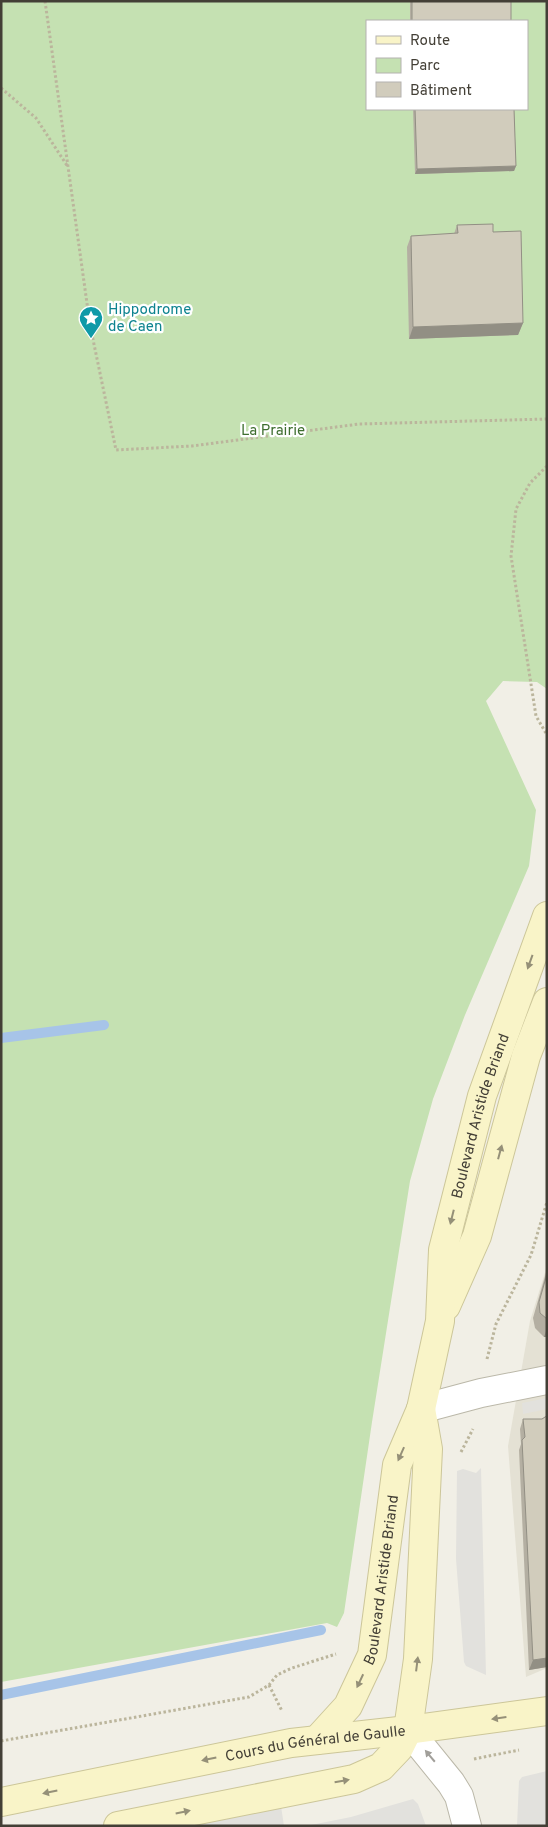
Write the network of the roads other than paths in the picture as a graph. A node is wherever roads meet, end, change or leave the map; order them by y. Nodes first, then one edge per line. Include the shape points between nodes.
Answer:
1 (547, 916) edge
2 (547, 1002) edge
3 (440, 1321) junction
4 (547, 1380) edge
5 (421, 1409) junction
6 (547, 1711) edge
7 (408, 1730) junction
8 (317, 1740) junction
9 (1, 1802) edge
10 (118, 1826) edge
11 (467, 1826) edge

1 -> 3 main road, Boulevard Aristide Briand via 482,1096 443,1250
3 -> 2 main road, Boulevard Aristide Briand via 477,1236 526,1056
3 - 5 main road, Boulevard Aristide Briand
4 - 5 street
7 -> 5 main road, Boulevard Aristide Briand via 418,1659 428,1449
5 -> 8 main road, Boulevard Aristide Briand via 396,1465 372,1655 348,1706
6 -> 7 main road
7 - 8 main road, Cours du Général de Gaulle
10 -> 7 main road, Cours du Général de Gaulle via 354,1779 381,1767 399,1748
11 -> 7 street via 459,1796
8 -> 9 main road, Cours du Général de Gaulle

